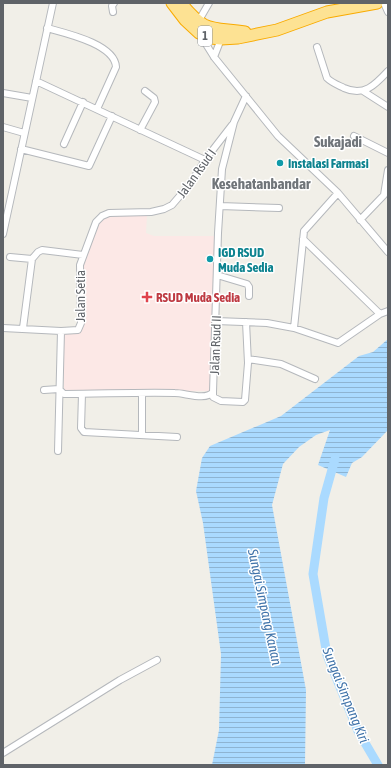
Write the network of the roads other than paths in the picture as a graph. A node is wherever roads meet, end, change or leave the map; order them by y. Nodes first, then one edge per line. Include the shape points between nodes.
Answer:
1 (54, 3) edge
2 (114, 3) edge
3 (172, 3) edge
4 (181, 3) edge
5 (208, 3) edge
6 (377, 3) edge
7 (384, 3) edge
8 (113, 12) dead end
9 (388, 12) edge
10 (198, 27) junction
11 (47, 28) junction
12 (251, 34) junction
13 (221, 39) junction
14 (317, 47) dead end
15 (214, 56) junction
16 (388, 71) edge
17 (36, 81) junction
18 (144, 91) dead end
19 (363, 91) junction
20 (3, 93) edge
21 (246, 96) junction
22 (32, 98) junction
23 (83, 102) junction
24 (388, 106) edge
25 (97, 109) junction
26 (112, 116) junction
27 (234, 122) junction
28 (3, 127) edge
29 (140, 130) junction
30 (24, 133) junction
31 (354, 136) dead end
32 (64, 144) dead end
33 (21, 150) junction
34 (388, 153) edge
35 (205, 160) junction
36 (388, 170) edge
37 (338, 193) junction
38 (386, 196) edge
39 (220, 206) junction
40 (279, 208) dead end
41 (151, 212) joint
42 (360, 220) junction
43 (3, 234) edge
44 (304, 239) junction
45 (388, 252) edge
46 (83, 255) junction
47 (10, 257) dead end
48 (32, 259) junction
49 (217, 275) junction
50 (249, 296) dead end
51 (388, 312) edge
52 (380, 314) junction
53 (216, 321) junction
54 (246, 322) junction
55 (3, 328) edge
56 (23, 328) junction
57 (294, 328) junction
58 (61, 331) junction
59 (248, 359) junction
60 (315, 379) dead end
61 (59, 389) junction
62 (44, 390) dead end
63 (213, 392) junction
64 (142, 393) junction
65 (82, 394) junction
66 (142, 435) junction
67 (177, 437) dead end
68 (58, 451) dead end
69 (157, 660) dead end
70 (3, 753) edge

1 - 11 street
2 - 8 street
3 - 10 highway, 1 via 185,20
4 - 10 highway, 1
5 - 10 street
6 - 12 highway, 1 via 336,10 285,28
7 - 9 street
10 - 12 highway, 1
10 - 13 highway, 1 via 211,38
10 - 15 street
11 - 17 street
11 - 25 street via 90,42 102,48 115,60 114,71
12 - 13 highway, 1
13 - 15 street
14 - 19 street via 329,80 352,91
15 - 21 street
16 - 19 street via 374,86
17 - 22 street
17 - 23 street
18 - 29 street via 154,98 155,102
19 - 24 street
20 - 22 street
21 - 27 street, Jalan Rsud II
21 - 37 street via 278,136
22 - 30 street
23 - 25 street
23 - 32 street
25 - 26 street
26 - 29 street
26 - 33 street via 88,167
27 - 35 street, Jalan Rsud I
27 - 39 street, Jalan Rsud II via 223,162
28 - 30 street
29 - 35 street
30 - 33 street
31 - 34 street
33 - 43 street
35 - 41 street, Jalan Rsud I via 177,200 164,209
36 - 38 street
37 - 42 street
37 - 44 street via 305,229
38 - 42 street
39 - 40 street
39 - 49 street, Jalan Rsud II
41 - 46 street, Jalan Setia via 113,213 102,216 92,229
42 - 45 street
44 - 52 street
44 - 57 street
46 - 48 street via 42,250
46 - 58 street, Jalan Setia via 80,265 80,328 77,331
47 - 48 street
48 - 56 street
49 - 50 street via 248,284
49 - 53 street, Jalan Rsud II
51 - 52 street
52 - 57 street via 338,343
53 - 54 street
53 - 63 street, Jalan Rsud II
54 - 57 street
54 - 59 street
55 - 56 street, Jalan Setia
56 - 58 street, Jalan Setia
58 - 61 street
59 - 60 street via 281,364
59 - 63 street via 244,401 218,400 213,397
61 - 62 street, Jalan Rsud II
61 - 65 street, Jalan Rsud II via 64,394
61 - 68 street
63 - 64 street, Jalan Rsud II via 204,396
64 - 65 street, Jalan Rsud II
64 - 66 street
65 - 66 street via 81,428 84,432
66 - 67 street
69 - 70 street via 120,680

